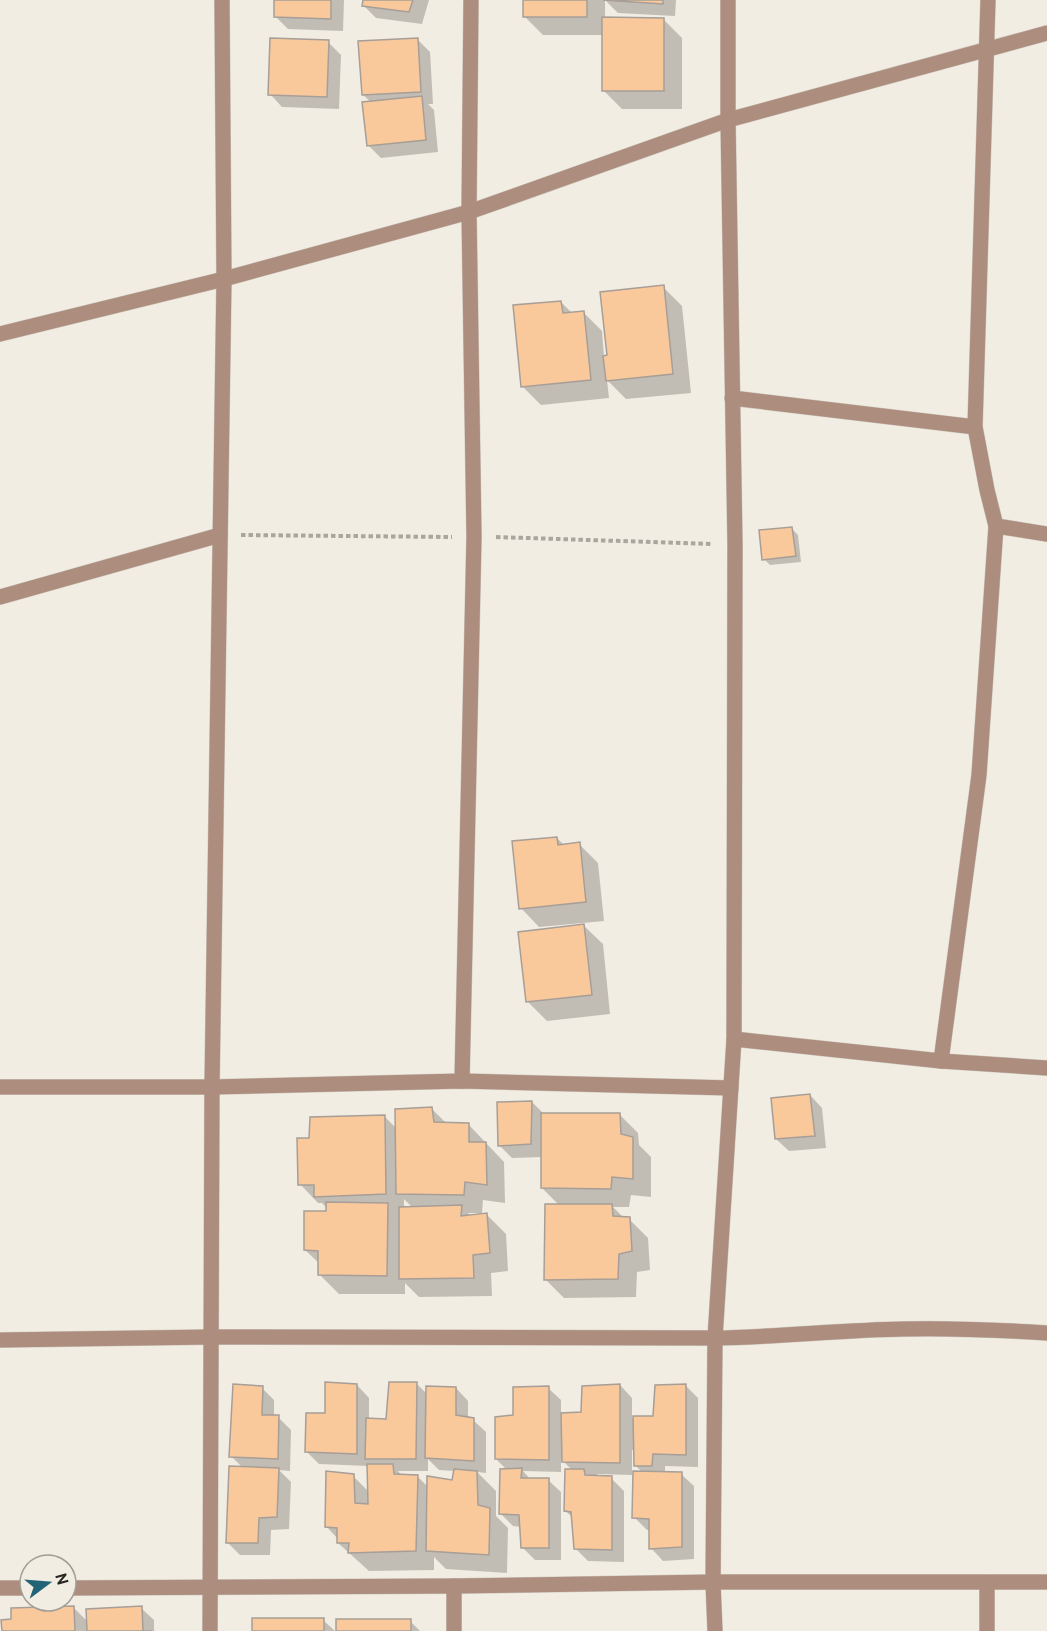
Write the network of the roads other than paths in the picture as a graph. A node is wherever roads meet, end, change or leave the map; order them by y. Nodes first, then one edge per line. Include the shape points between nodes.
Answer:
1 (222, 0) edge
2 (471, 0) edge
3 (728, 0) edge
4 (988, 0) edge
5 (1047, 33) edge
6 (988, 50) junction
7 (728, 120) junction
8 (470, 212) junction
9 (224, 279) junction
10 (0, 334) edge
11 (732, 398) junction
12 (975, 427) junction
13 (996, 526) junction
14 (1047, 534) edge
15 (220, 535) junction
16 (0, 597) edge
17 (734, 1039) junction
18 (941, 1061) junction
19 (1047, 1068) edge
20 (462, 1081) junction
21 (212, 1087) junction
22 (0, 1088) edge
23 (731, 1088) junction
24 (1047, 1333) edge
25 (211, 1336) junction
26 (715, 1338) junction
27 (0, 1340) edge
28 (713, 1582) junction
29 (987, 1582) junction
30 (1047, 1582) edge
31 (454, 1586) junction
32 (0, 1588) edge
33 (18, 1588) edge
34 (78, 1588) edge
35 (210, 1588) junction
36 (210, 1631) edge
37 (454, 1631) edge
38 (715, 1631) edge
39 (987, 1631) edge

1 - 9 street
2 - 8 street
3 - 7 street
4 - 6 street
5 - 6 street
6 - 7 street
6 - 12 street
7 - 8 street
7 - 11 street
8 - 9 street
8 - 20 street via 474,537
9 - 10 street
9 - 15 street
11 - 12 street
11 - 17 street
12 - 13 street
13 - 14 street
13 - 18 street via 979,775
15 - 16 street
15 - 21 street
17 - 18 street
17 - 23 street
18 - 19 street
20 - 21 street
20 - 23 street
21 - 22 street
21 - 25 street
23 - 26 street
24 - 26 street via 902,1329
25 - 26 street
25 - 27 street
25 - 35 street
26 - 28 street
28 - 29 street
28 - 31 street
28 - 38 street
29 - 30 street
29 - 39 street
31 - 35 street
31 - 37 street
32 - 33 street
34 - 35 street
35 - 36 street

